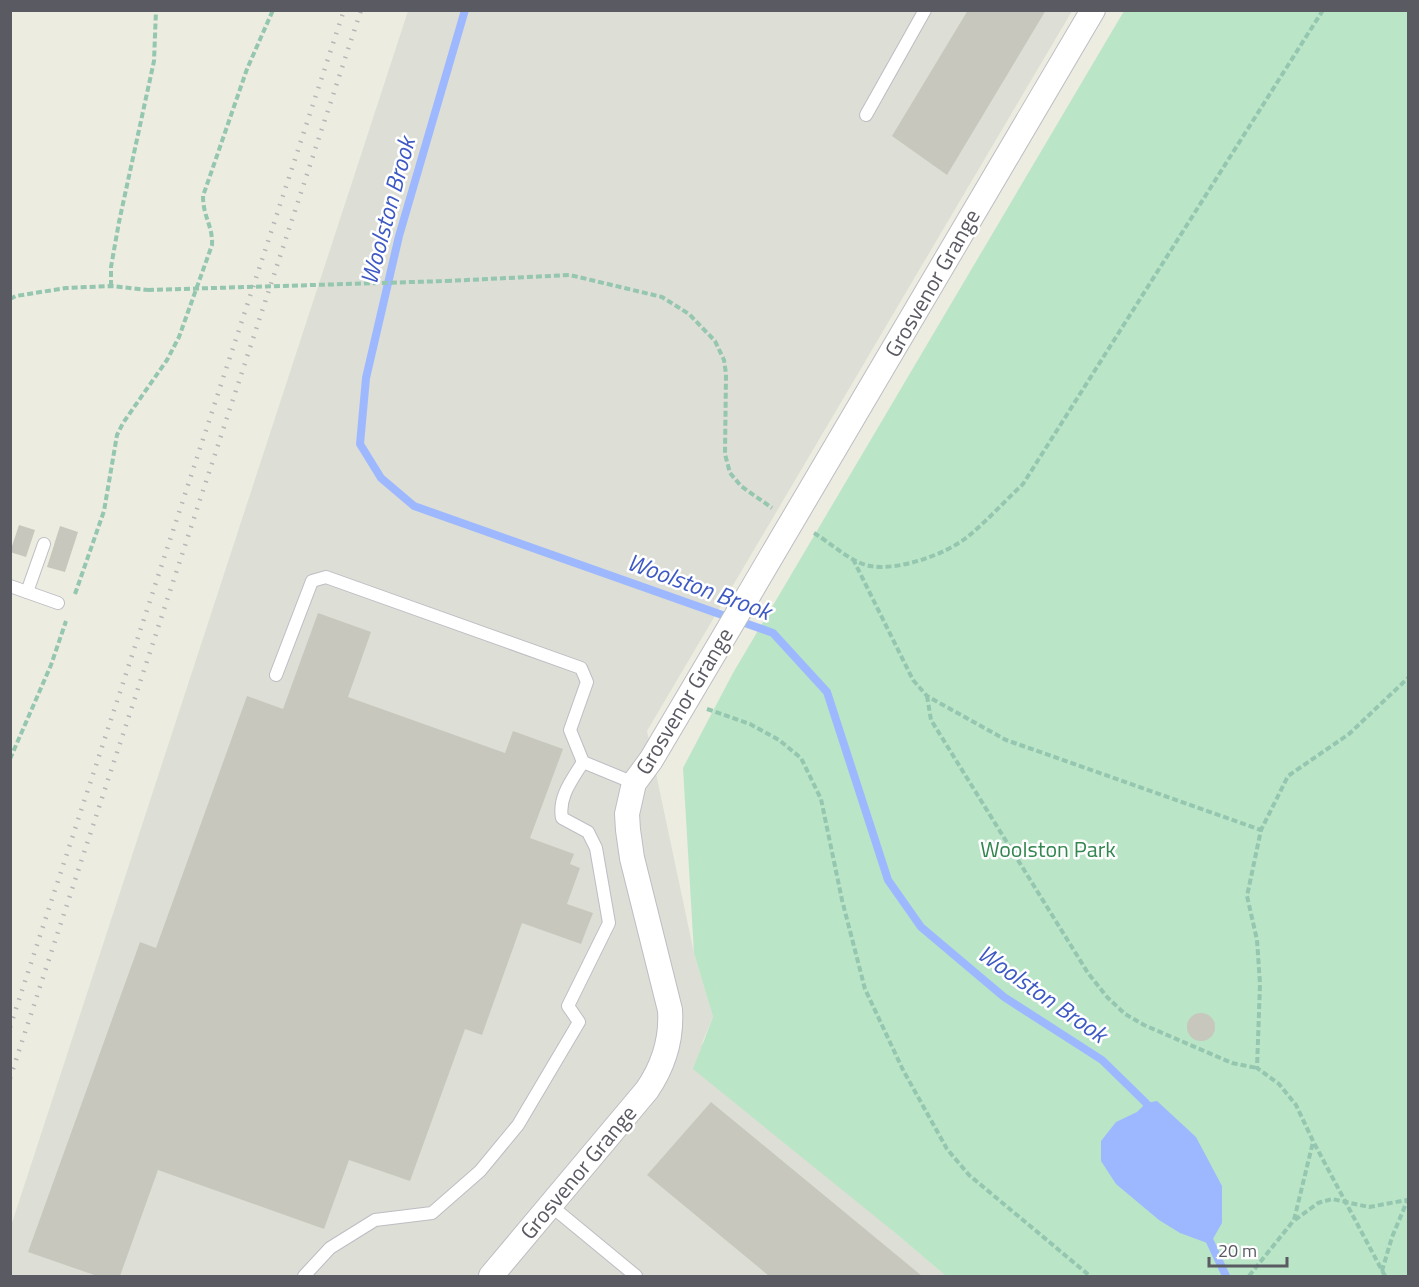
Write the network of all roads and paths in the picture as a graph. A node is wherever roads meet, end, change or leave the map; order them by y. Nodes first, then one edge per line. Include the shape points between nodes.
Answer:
1 (156, 10) edge
2 (273, 10) edge
3 (925, 10) edge
4 (1092, 10) edge
5 (1323, 10) edge
6 (866, 115) dead end
7 (111, 286) junction
8 (10, 299) edge
9 (780, 513) dead end
10 (809, 531) dead end
11 (44, 544) dead end
12 (852, 558) junction
13 (10, 586) edge
14 (27, 592) junction
15 (74, 599) dead end
16 (58, 603) dead end
17 (66, 621) dead end
18 (276, 675) dead end
19 (1408, 678) edge
20 (927, 696) junction
21 (686, 700) junction
22 (10, 759) edge
23 (583, 762) junction
24 (634, 783) junction
25 (1261, 830) junction
26 (1199, 1041) dead end
27 (1198, 1048) junction
28 (1257, 1068) junction
29 (1313, 1141) junction
30 (1408, 1200) edge
31 (1346, 1201) junction
32 (550, 1205) junction
33 (1294, 1221) junction
34 (1383, 1274) edge
35 (304, 1276) edge
36 (491, 1276) edge
37 (636, 1276) edge
38 (1090, 1276) edge
39 (1249, 1276) edge

1 - 7 path via 154,61 119,222
2 - 15 path via 247,69 203,196 212,245 189,313 167,360 117,435 104,511
3 - 6 lane
4 - 21 street, Grosvenor Grange
5 - 12 path via 1023,484 965,539 921,562 869,566
7 - 8 path via 66,288
7 - 9 path, bridge via 148,290 570,275 662,297 689,314 715,341 726,374 725,454 730,473 741,486
10 - 12 path
11 - 14 lane
12 - 20 path via 913,680
13 - 14 lane
14 - 16 lane
17 - 22 path
18 - 23 lane via 312,581 326,577 581,668 587,682 570,730
19 - 25 path via 1349,734 1288,776
20 - 25 path via 1006,740
20 - 27 path via 931,720 1088,973 1125,1014
21 - 24 street, Grosvenor Grange
21 - 38 path via 750,724 801,758 821,799 865,989 919,1100 947,1149 969,1175
23 - 24 lane
23 - 35 lane via 560,806 562,818 588,832 596,848 609,923 568,1006 579,1022 518,1125 480,1171 432,1213 375,1220 330,1248
24 - 32 street, Grosvenor Grange via 627,814 628,830 670,1010 669,1043 647,1090
25 - 28 path via 1247,896 1260,973
26 - 27 path
27 - 28 path via 1232,1063
28 - 29 path via 1279,1084 1296,1105
29 - 31 path
29 - 33 path
30 - 31 path via 1369,1207
30 - 34 path via 1392,1237
31 - 33 path via 1318,1203
31 - 34 path
32 - 36 street, Grosvenor Grange
32 - 37 lane
33 - 39 path

